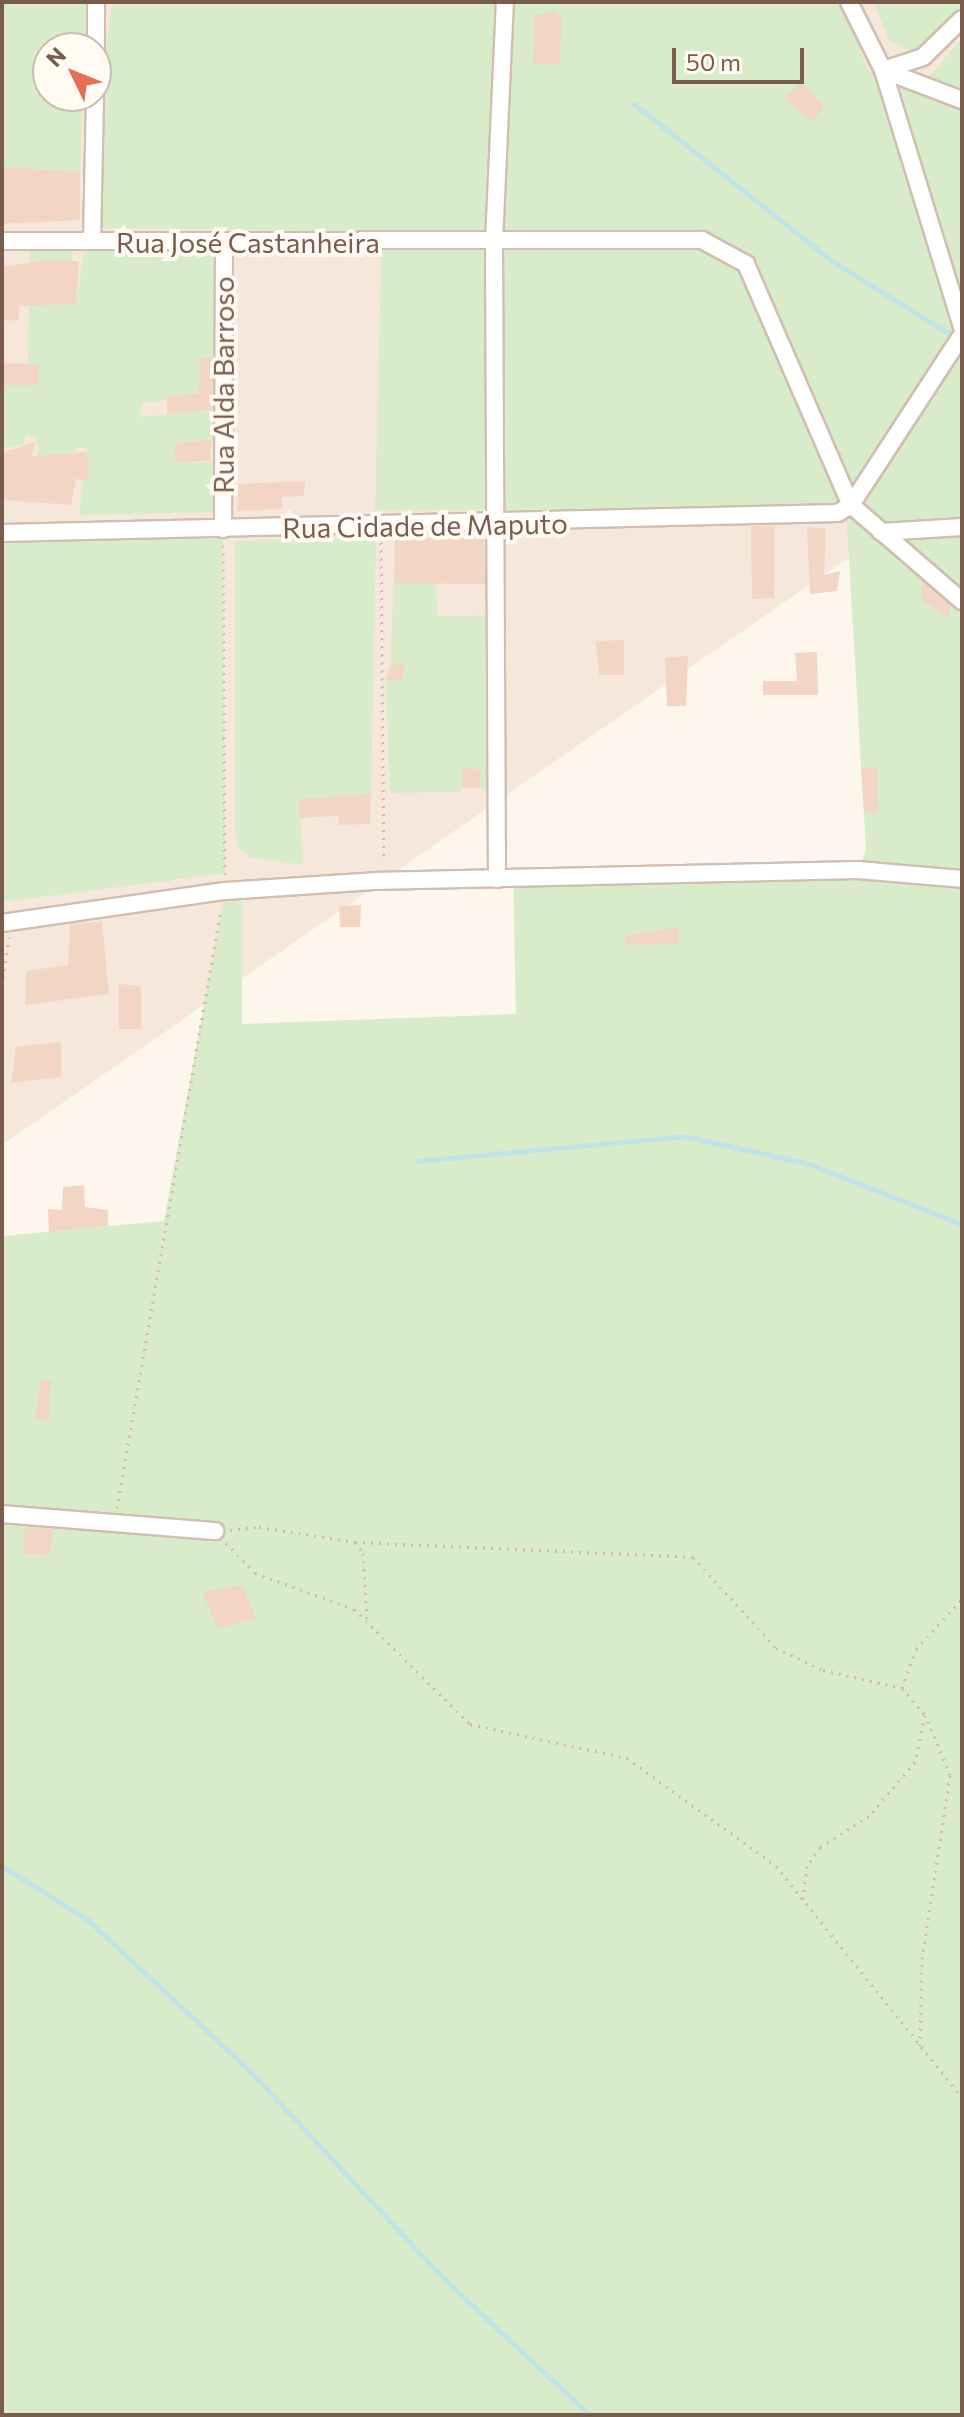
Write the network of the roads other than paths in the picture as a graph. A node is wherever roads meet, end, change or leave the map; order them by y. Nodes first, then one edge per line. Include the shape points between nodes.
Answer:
1 (96, 2) edge
2 (505, 2) edge
3 (849, 2) edge
4 (962, 19) edge
5 (96, 32) edge
6 (883, 70) junction
7 (962, 100) edge
8 (95, 112) edge
9 (2, 241) edge
10 (92, 241) junction
11 (224, 241) junction
12 (494, 242) junction
13 (962, 327) edge
14 (962, 335) edge
15 (848, 506) junction
16 (500, 524) junction
17 (962, 527) edge
18 (223, 529) junction
19 (881, 532) junction
20 (2, 533) edge
21 (962, 601) edge
22 (497, 879) junction
23 (962, 879) edge
24 (6, 922) edge
25 (2, 1514) edge
26 (215, 1531) road end

1 - 5 street
2 - 12 street
3 - 6 street
4 - 6 street via 923,57
6 - 7 street
6 - 13 street
8 - 10 street
9 - 10 street, Rua José Castanheira
10 - 11 street, Rua José Castanheira
11 - 12 street, Rua José Castanheira
11 - 18 street, Rua Alda Barroso
12 - 15 street, Rua José Castanheira via 702,240 746,264
12 - 16 street
14 - 15 street
15 - 16 street, Rua Cidade de Maputo
15 - 19 street
16 - 18 street, Rua Cidade de Maputo
16 - 22 street
17 - 19 street
18 - 20 street, Rua Cidade de Maputo
19 - 21 street
22 - 23 street via 858,870
22 - 24 street via 225,891
25 - 26 street

